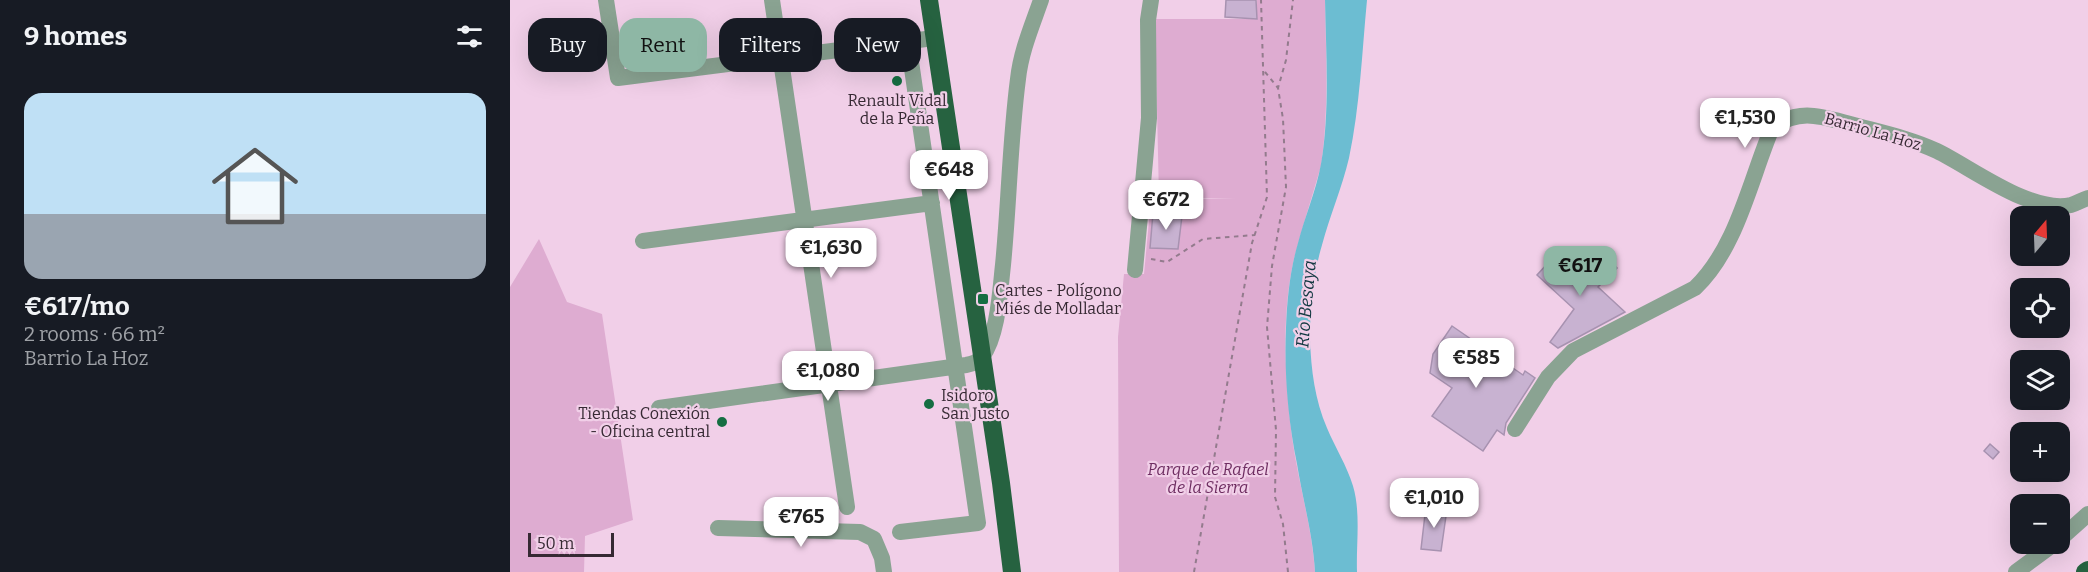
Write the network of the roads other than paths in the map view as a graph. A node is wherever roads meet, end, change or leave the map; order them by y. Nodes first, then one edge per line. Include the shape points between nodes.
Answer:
1 (606, 0) edge
2 (772, 0) edge
3 (928, 0) edge
4 (1041, 0) edge
5 (1151, 0) edge
6 (775, 18) edge
7 (934, 38) junction
8 (921, 40) edge
9 (719, 65) edge
10 (783, 72) edge
11 (913, 72) edge
12 (2088, 198) edge
13 (932, 203) junction
14 (805, 219) junction
15 (643, 241) dead end
16 (1136, 263) road end
17 (982, 358) junction
18 (956, 366) junction
19 (829, 384) junction
20 (659, 408) dead end
21 (1515, 429) dead end
22 (847, 507) dead end
23 (2088, 514) edge
24 (718, 528) dead end
25 (2070, 530) edge
26 (900, 532) dead end
27 (2040, 554) edge
28 (884, 572) edge
29 (1012, 572) edge
30 (2016, 572) edge

1 - 9 street via 618,78
2 - 6 street
3 - 7 highway
4 - 17 street via 1018,77 999,299 994,329
5 - 16 street via 1149,118
7 - 8 street
7 - 17 highway
10 - 14 street
11 - 13 street
12 - 21 street, Barrio La Hoz via 2069,205 2029,200 1906,138 1814,115 1782,121 1772,128 1728,240 1706,277 1695,288 1573,351 1548,377
13 - 14 street
13 - 18 street
14 - 15 street
14 - 19 street
17 - 18 street via 976,363
17 - 29 highway
18 - 19 street
18 - 26 street via 978,522
19 - 20 street
19 - 22 street
23 - 25 street
24 - 28 street via 860,532 874,539
27 - 30 street

